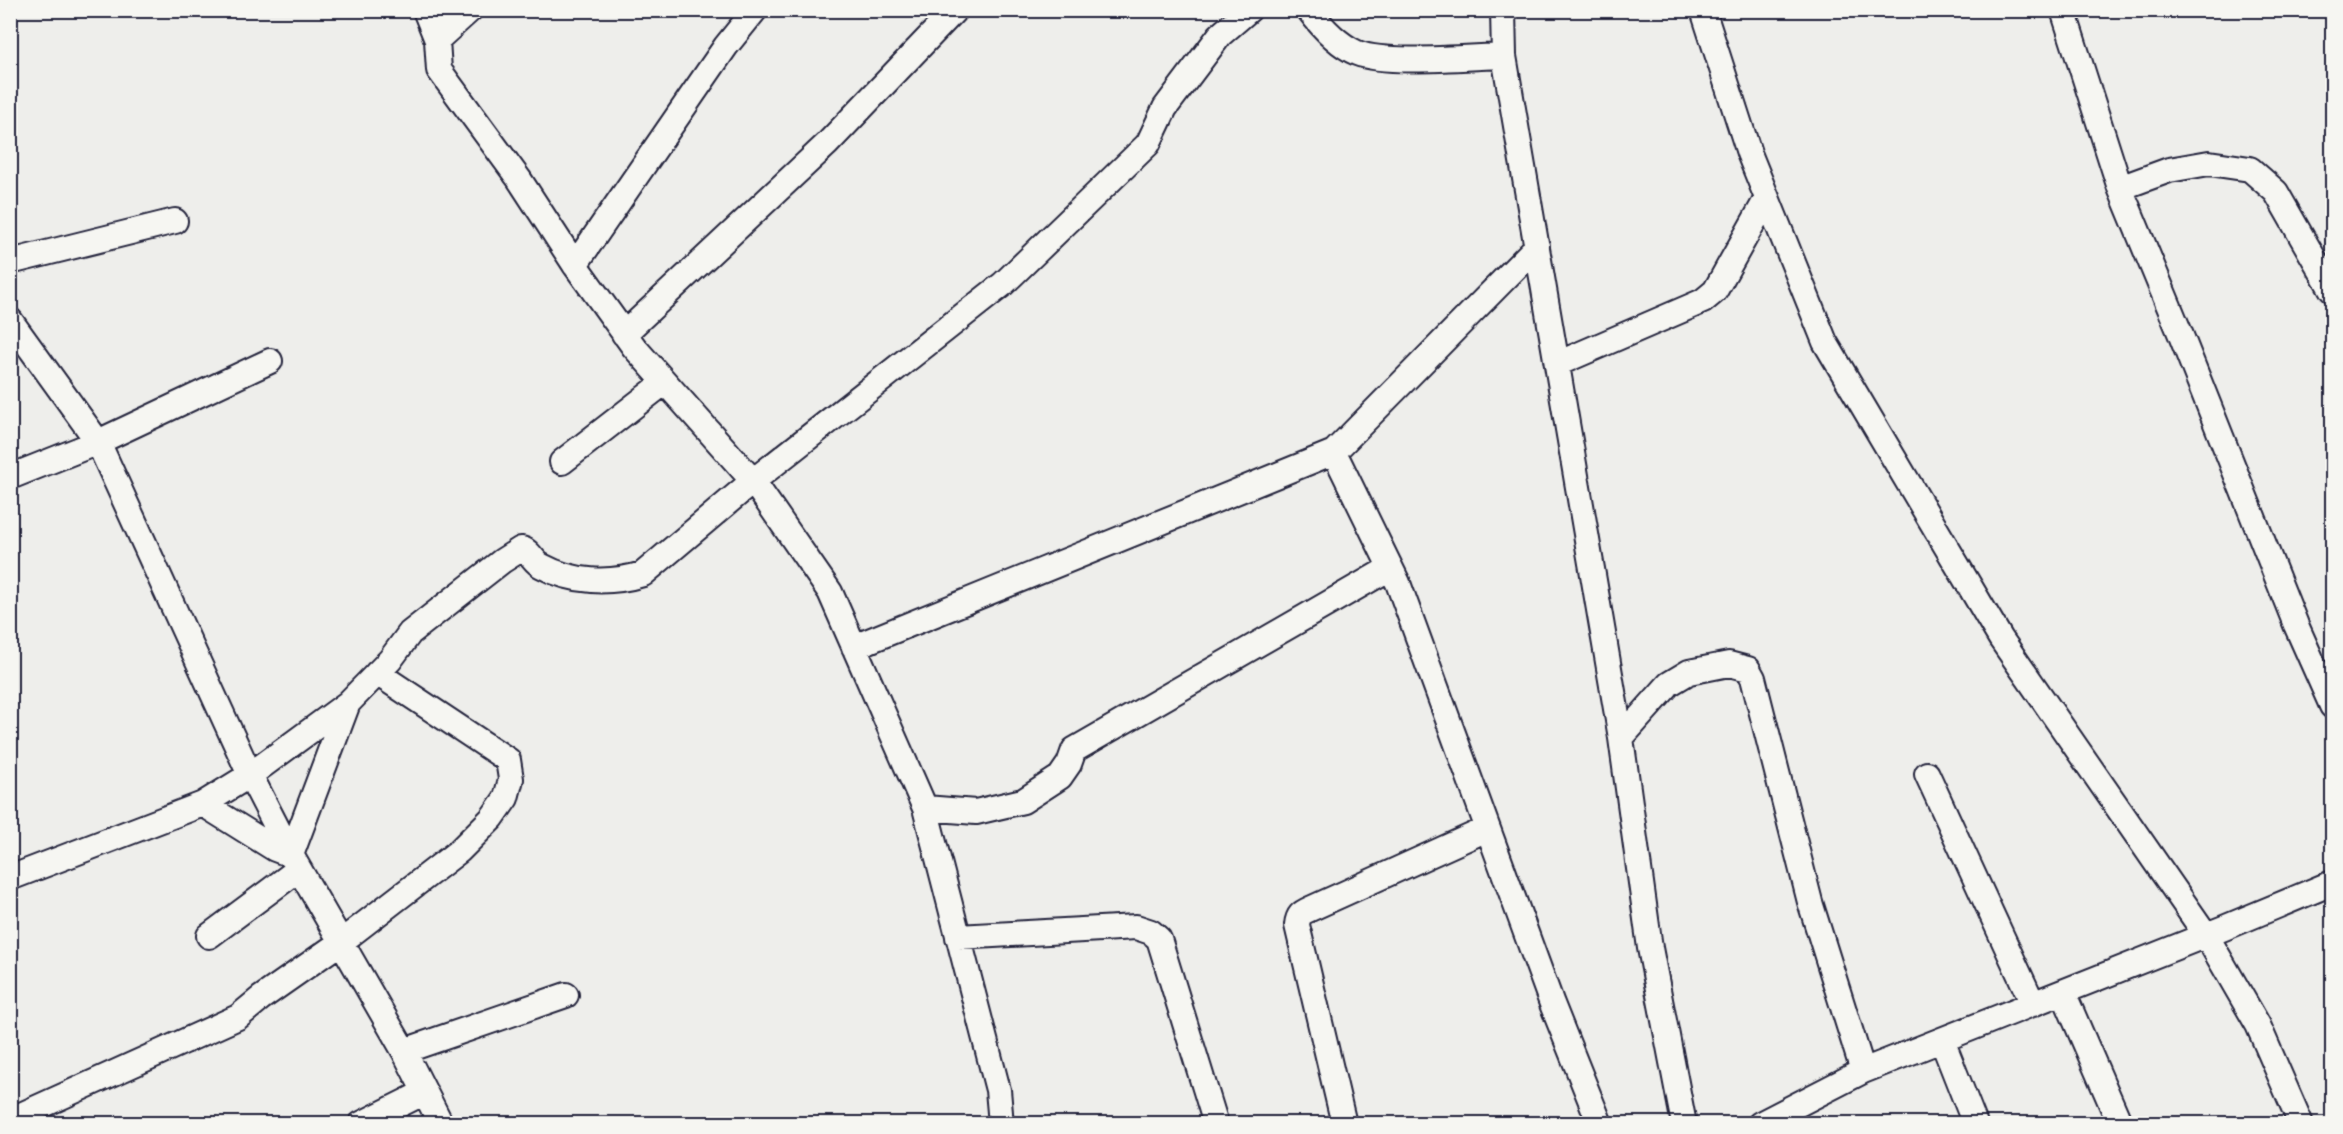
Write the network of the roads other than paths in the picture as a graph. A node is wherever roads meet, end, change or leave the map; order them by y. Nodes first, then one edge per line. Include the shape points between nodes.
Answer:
1 (425, 10) edge
2 (471, 10) edge
3 (755, 10) edge
4 (956, 10) edge
5 (1249, 10) edge
6 (1309, 10) edge
7 (1503, 10) edge
8 (1703, 10) edge
9 (2063, 10) edge
10 (437, 40) junction
11 (1504, 56) junction
12 (2120, 188) junction
13 (1767, 198) junction
14 (174, 221) dead end
15 (1537, 246) junction
16 (10, 262) edge
17 (575, 265) junction
18 (2332, 290) edge
19 (10, 320) edge
20 (624, 334) junction
21 (270, 361) dead end
22 (1557, 364) junction
23 (665, 381) junction
24 (98, 442) junction
25 (1334, 452) junction
26 (562, 462) dead end
27 (10, 477) edge
28 (753, 481) junction
29 (1390, 568) junction
30 (854, 647) junction
31 (377, 673) junction
32 (348, 703) junction
33 (2332, 706) edge
34 (1621, 738) junction
35 (1927, 774) dead end
36 (250, 775) junction
37 (203, 804) junction
38 (925, 808) junction
39 (1487, 829) junction
40 (295, 862) junction
41 (10, 878) edge
42 (2332, 883) edge
43 (2206, 935) junction
44 (209, 936) dead end
45 (958, 937) junction
46 (341, 942) junction
47 (2063, 992) junction
48 (566, 995) dead end
49 (2033, 1004) junction
50 (1942, 1040) junction
51 (404, 1051) junction
52 (1863, 1071) junction
53 (426, 1092) junction
54 (10, 1120) edge
55 (361, 1124) edge
56 (441, 1124) edge
57 (1001, 1124) edge
58 (1216, 1124) edge
59 (1344, 1124) edge
60 (1600, 1124) edge
61 (1684, 1124) edge
62 (1760, 1124) edge
63 (1975, 1124) edge
64 (2120, 1124) edge
65 (2301, 1124) edge

1 - 10 street
2 - 10 street
3 - 17 street
4 - 20 street via 827,144
5 - 28 street via 1220,35 1165,108 1148,144 1003,284
6 - 11 street via 1338,42 1358,53 1383,58
7 - 11 street
8 - 13 street
9 - 12 street
10 - 17 street via 439,70 519,179
11 - 15 street
12 - 18 street via 2169,170 2209,163 2250,169 2276,192
12 - 33 street
13 - 22 street via 1715,291 1703,301
13 - 43 street via 1825,342 2001,639
14 - 16 street
15 - 22 street
15 - 25 street
17 - 20 street
19 - 24 street
20 - 23 street
21 - 24 street
22 - 34 street
23 - 26 street
23 - 28 street
24 - 27 street
24 - 36 street
25 - 29 street
25 - 30 street
28 - 30 street via 830,592
28 - 31 street via 644,574 600,582 566,576 540,566 525,549 520,549 410,633
29 - 38 street via 1074,750 1060,777 1023,801 976,812
29 - 39 street
30 - 38 street
31 - 32 street
31 - 46 street via 508,760 511,780 506,798 492,818 459,851
32 - 36 street
32 - 40 street
34 - 52 street via 1669,684 1689,672 1729,664 1748,669 1810,902
34 - 61 street via 1650,948
35 - 49 street
36 - 37 street
36 - 40 street
37 - 40 street
37 - 41 street
38 - 45 street
39 - 59 street via 1298,917
39 - 60 street
40 - 44 street
40 - 46 street
42 - 43 street
43 - 47 street
43 - 65 street via 2258,1024
45 - 57 street via 998,1089
45 - 58 street via 1136,927 1151,932 1159,939
46 - 51 street
46 - 54 street via 238,1017
47 - 49 street
47 - 64 street
48 - 51 street
49 - 50 street
50 - 52 street
50 - 63 street
51 - 53 street
52 - 62 street
53 - 55 street
53 - 56 street

